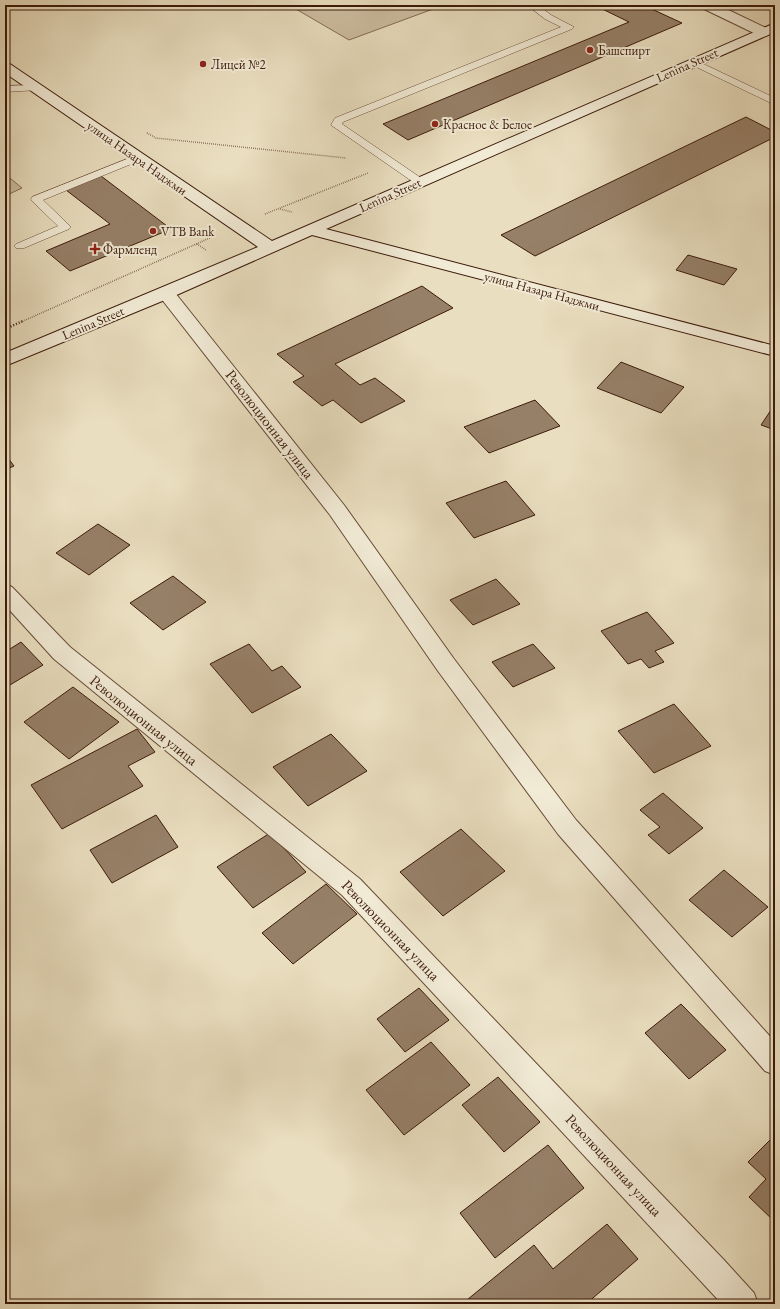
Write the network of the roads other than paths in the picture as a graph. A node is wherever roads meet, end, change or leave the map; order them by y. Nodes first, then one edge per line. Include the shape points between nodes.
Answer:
1 (532, 5) edge
2 (707, 5) edge
3 (769, 29) edge
4 (693, 62) junction
5 (5, 67) edge
6 (35, 88) junction
7 (5, 89) edge
8 (775, 102) edge
9 (137, 158) junction
10 (420, 182) junction
11 (310, 230) junction
12 (20, 246) dead end
13 (270, 247) junction
14 (166, 293) junction
15 (775, 351) edge
16 (5, 360) edge
17 (5, 592) edge
18 (775, 1062) edge
19 (743, 1304) edge

1 - 10 lane via 548,17 569,27 339,120 336,125
2 - 3 street
3 - 4 street, Lenina Street
4 - 8 lane
4 - 10 street, Lenina Street
5 - 6 street, улица Назара Наджми
6 - 7 lane
6 - 9 street, улица Назара Наджми
9 - 12 lane via 36,199 65,227
9 - 13 street, улица Назара Наджми
10 - 11 street, Lenina Street
11 - 13 street, Lenina Street
11 - 15 street, улица Назара Наджми
13 - 14 street, Lenina Street
14 - 16 street, Lenina Street
14 - 18 street, Революционная улица via 337,510 446,665 567,827
17 - 19 street, Революционная улица via 62,653 351,887

